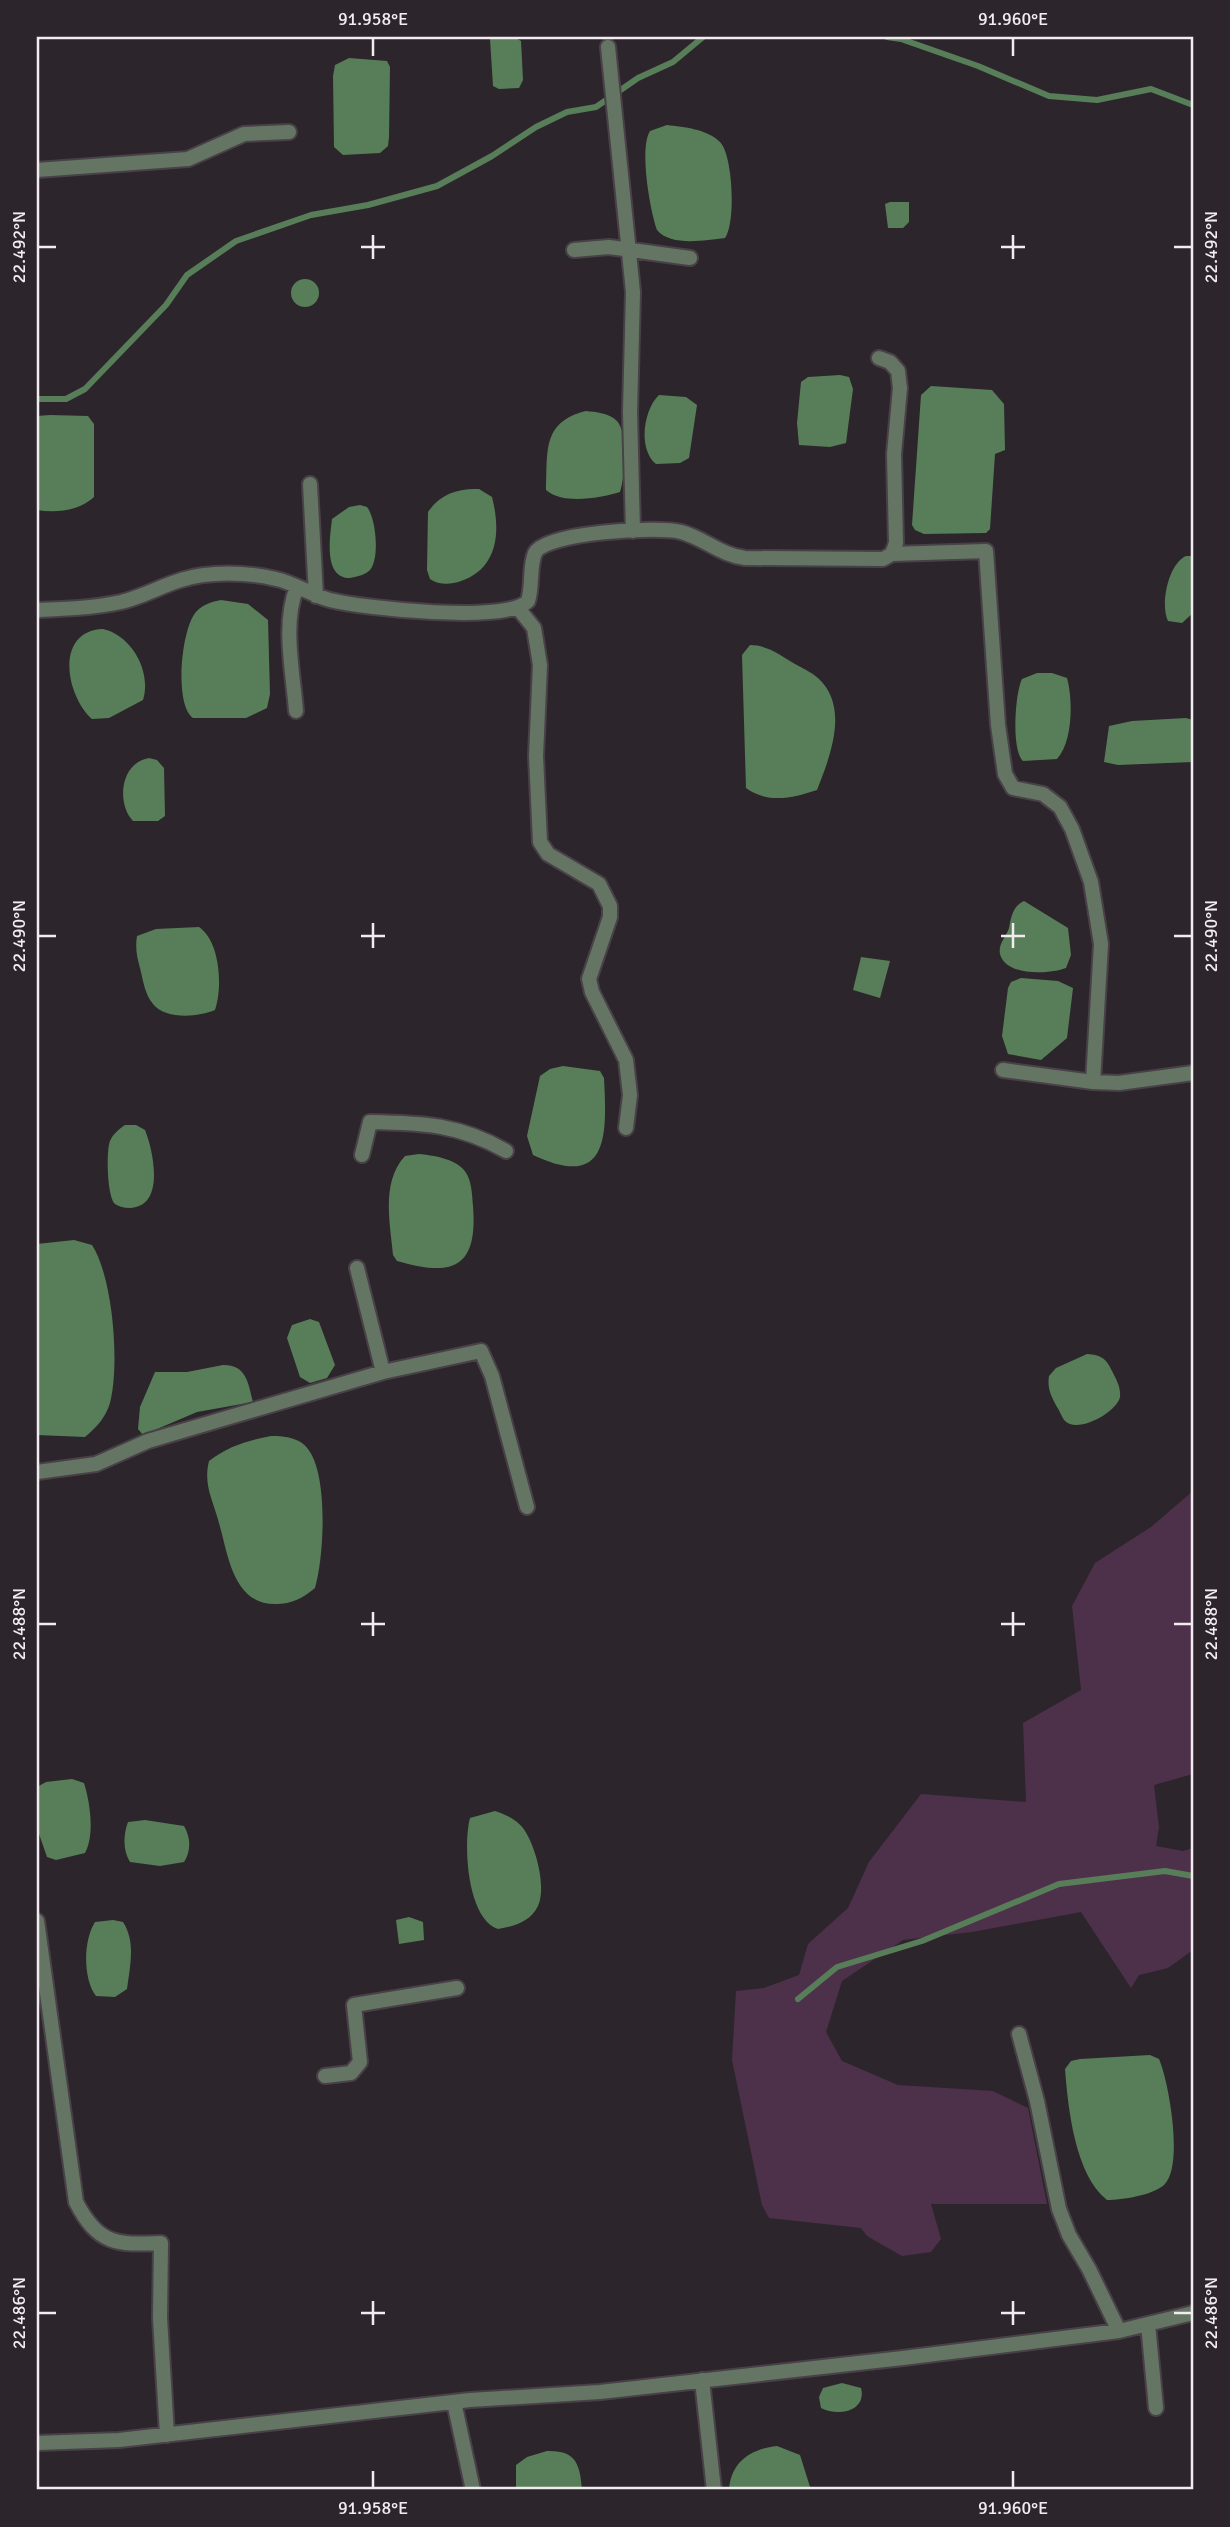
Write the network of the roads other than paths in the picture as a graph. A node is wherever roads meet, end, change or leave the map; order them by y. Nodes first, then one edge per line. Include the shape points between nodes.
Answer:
1 (608, 47) dead end
2 (289, 132) dead end
3 (37, 170) edge
4 (629, 249) junction
5 (574, 250) dead end
6 (690, 258) dead end
7 (879, 358) dead end
8 (310, 484) dead end
9 (633, 531) junction
10 (892, 554) junction
11 (297, 587) junction
12 (316, 596) junction
13 (518, 608) junction
14 (37, 610) edge
15 (296, 711) dead end
16 (1003, 1070) dead end
17 (1193, 1073) edge
18 (1093, 1082) junction
19 (626, 1128) dead end
20 (506, 1151) dead end
21 (362, 1155) dead end
22 (357, 1268) dead end
23 (383, 1372) junction
24 (37, 1472) edge
25 (527, 1507) dead end
26 (37, 1921) edge
27 (457, 1988) dead end
28 (1019, 2034) dead end
29 (325, 2076) dead end
30 (1193, 2313) edge
31 (1148, 2324) junction
32 (1119, 2331) junction
33 (702, 2380) junction
34 (454, 2402) junction
35 (1156, 2408) dead end
36 (167, 2435) junction
37 (37, 2443) edge
38 (473, 2490) edge
39 (714, 2490) edge

1 - 4 street
2 - 3 street via 244,134 188,159
4 - 5 street
4 - 6 street
4 - 9 street
7 - 10 street via 898,371 900,388
8 - 12 street
9 - 10 street via 683,532 724,554 745,558 883,559
9 - 13 street via 574,536 541,547 528,601
10 - 18 street via 986,551 1005,774 1013,788 1043,794 1060,807 1091,882 1101,944
11 - 12 street
11 - 14 street via 256,576 214,575 183,579 123,601
11 - 15 street via 292,598 291,643
12 - 13 street via 455,613
13 - 19 street via 534,628 540,665 536,756 540,842 548,854 599,884 610,906 589,979 626,1060 630,1095
16 - 18 street
17 - 18 street
20 - 21 street via 478,1135 430,1123 370,1122
22 - 23 street
23 - 24 street via 148,1441 96,1464
23 - 25 street via 481,1351
26 - 36 street via 76,2202 99,2234 119,2245 162,2243 160,2318
27 - 29 street via 354,2005 360,2063 351,2073
28 - 32 street via 1059,2209
30 - 31 street
31 - 32 street
31 - 35 street
32 - 33 street
33 - 34 street
33 - 39 street
34 - 36 street
34 - 38 street
36 - 37 street

